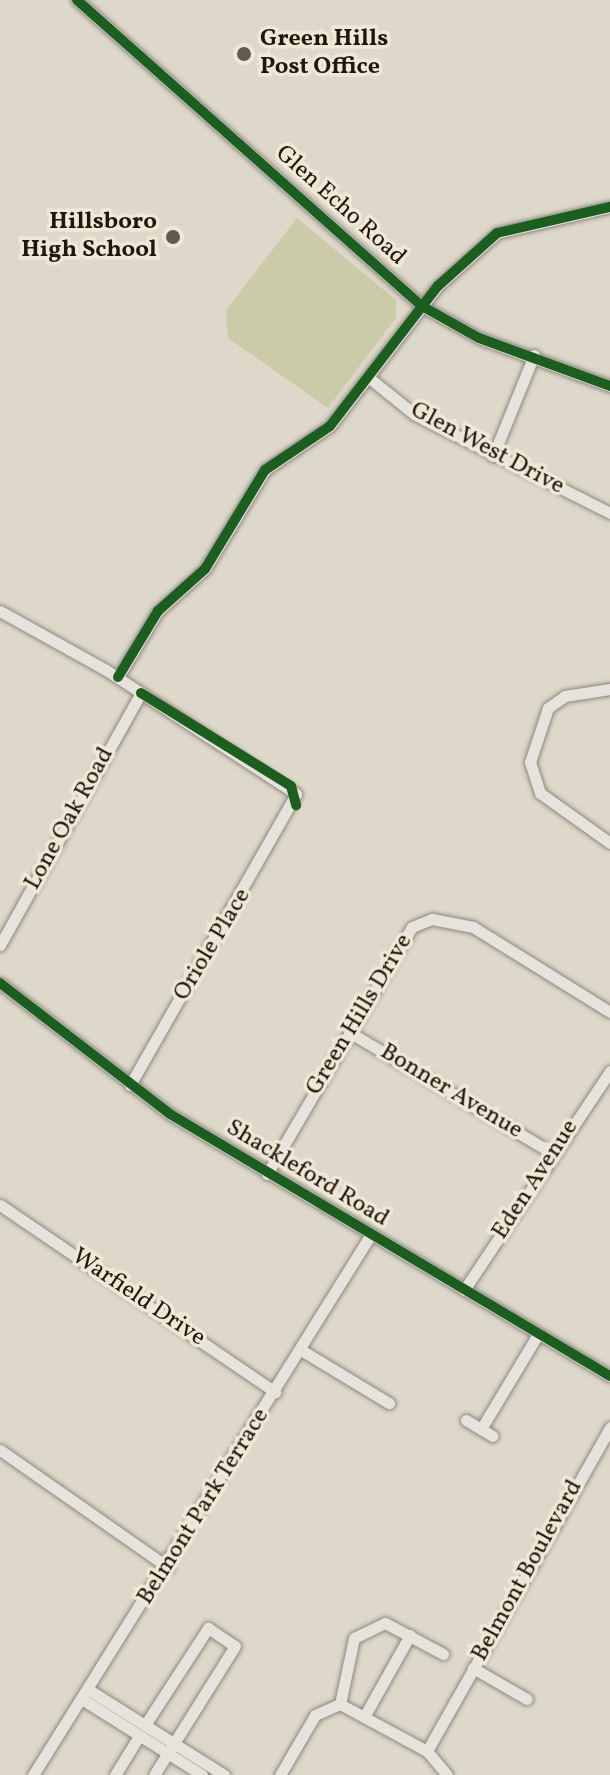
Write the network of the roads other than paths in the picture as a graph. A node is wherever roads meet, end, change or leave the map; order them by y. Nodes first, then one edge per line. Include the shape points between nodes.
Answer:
1 (77, 0) edge
2 (610, 207) edge
3 (422, 306) junction
4 (534, 355) junction
5 (368, 377) junction
6 (610, 386) edge
7 (493, 456) junction
8 (610, 513) edge
9 (0, 611) edge
10 (118, 677) junction
11 (610, 689) edge
12 (141, 693) junction
13 (610, 843) edge
14 (0, 945) edge
15 (0, 983) edge
16 (610, 1012) edge
17 (349, 1032) junction
18 (610, 1071) edge
19 (130, 1085) junction
20 (552, 1153) junction
21 (267, 1174) junction
22 (0, 1205) edge
23 (370, 1236) junction
24 (464, 1290) junction
25 (538, 1334) junction
26 (301, 1350) junction
27 (610, 1376) edge
28 (275, 1392) junction
29 (389, 1403) dead end
30 (466, 1420) dead end
31 (610, 1427) edge
32 (481, 1429) junction
33 (493, 1436) dead end
34 (0, 1450) edge
35 (168, 1567) junction
36 (410, 1635) junction
37 (443, 1654) dead end
38 (473, 1668) junction
39 (85, 1694) junction
40 (527, 1699) dead end
41 (340, 1704) junction
42 (364, 1717) junction
43 (142, 1730) junction
44 (171, 1748) junction
45 (427, 1751) junction
46 (33, 1775) edge
47 (115, 1775) edge
48 (154, 1775) edge
49 (202, 1775) edge
50 (224, 1775) edge
51 (280, 1775) edge
52 (447, 1775) edge

1 - 3 street, Glen Echo Road
2 - 3 street via 497,233
3 - 4 street, Glen Echo Road via 479,338
3 - 5 street
4 - 6 street, Glen Echo Road
4 - 7 street
5 - 7 street, Glen West Drive via 414,414
5 - 10 street via 330,426 265,470 205,569 158,611
7 - 8 street, Glen West Drive
9 - 10 street
10 - 12 street
11 - 13 street via 565,696 544,717 530,762 540,793
12 - 14 street, Lone Oak Road
12 - 19 street, Oriole Place via 291,786 296,805
15 - 19 street, Shackleford Road
16 - 17 street, Green Hills Drive via 473,927 432,919 412,927
17 - 20 street, Bonner Avenue
17 - 21 street, Green Hills Drive
18 - 20 street, Eden Avenue
19 - 21 street, Shackleford Road
20 - 24 street, Eden Avenue
21 - 23 street, Shackleford Road
22 - 28 street, Warfield Drive
23 - 24 street, Shackleford Road
23 - 26 street, Belmont Park Terrace
24 - 25 street, Shackleford Road
25 - 27 street, Shackleford Road
25 - 32 street
26 - 28 street, Belmont Park Terrace
26 - 29 street
28 - 35 street, Belmont Park Terrace
30 - 32 street
31 - 38 street, Belmont Boulevard
32 - 33 street
34 - 35 street
35 - 39 street, Belmont Park Terrace
36 - 37 street
36 - 41 street via 380,1623 351,1641
36 - 42 street
38 - 40 street
38 - 45 street, Belmont Boulevard
39 - 43 street
39 - 46 street, Belmont Park Terrace
41 - 42 street
41 - 51 street via 315,1715
42 - 45 street
43 - 44 street
43 - 44 street via 208,1628 235,1646
43 - 47 street
44 - 48 street
44 - 49 street
44 - 50 street
45 - 52 street

